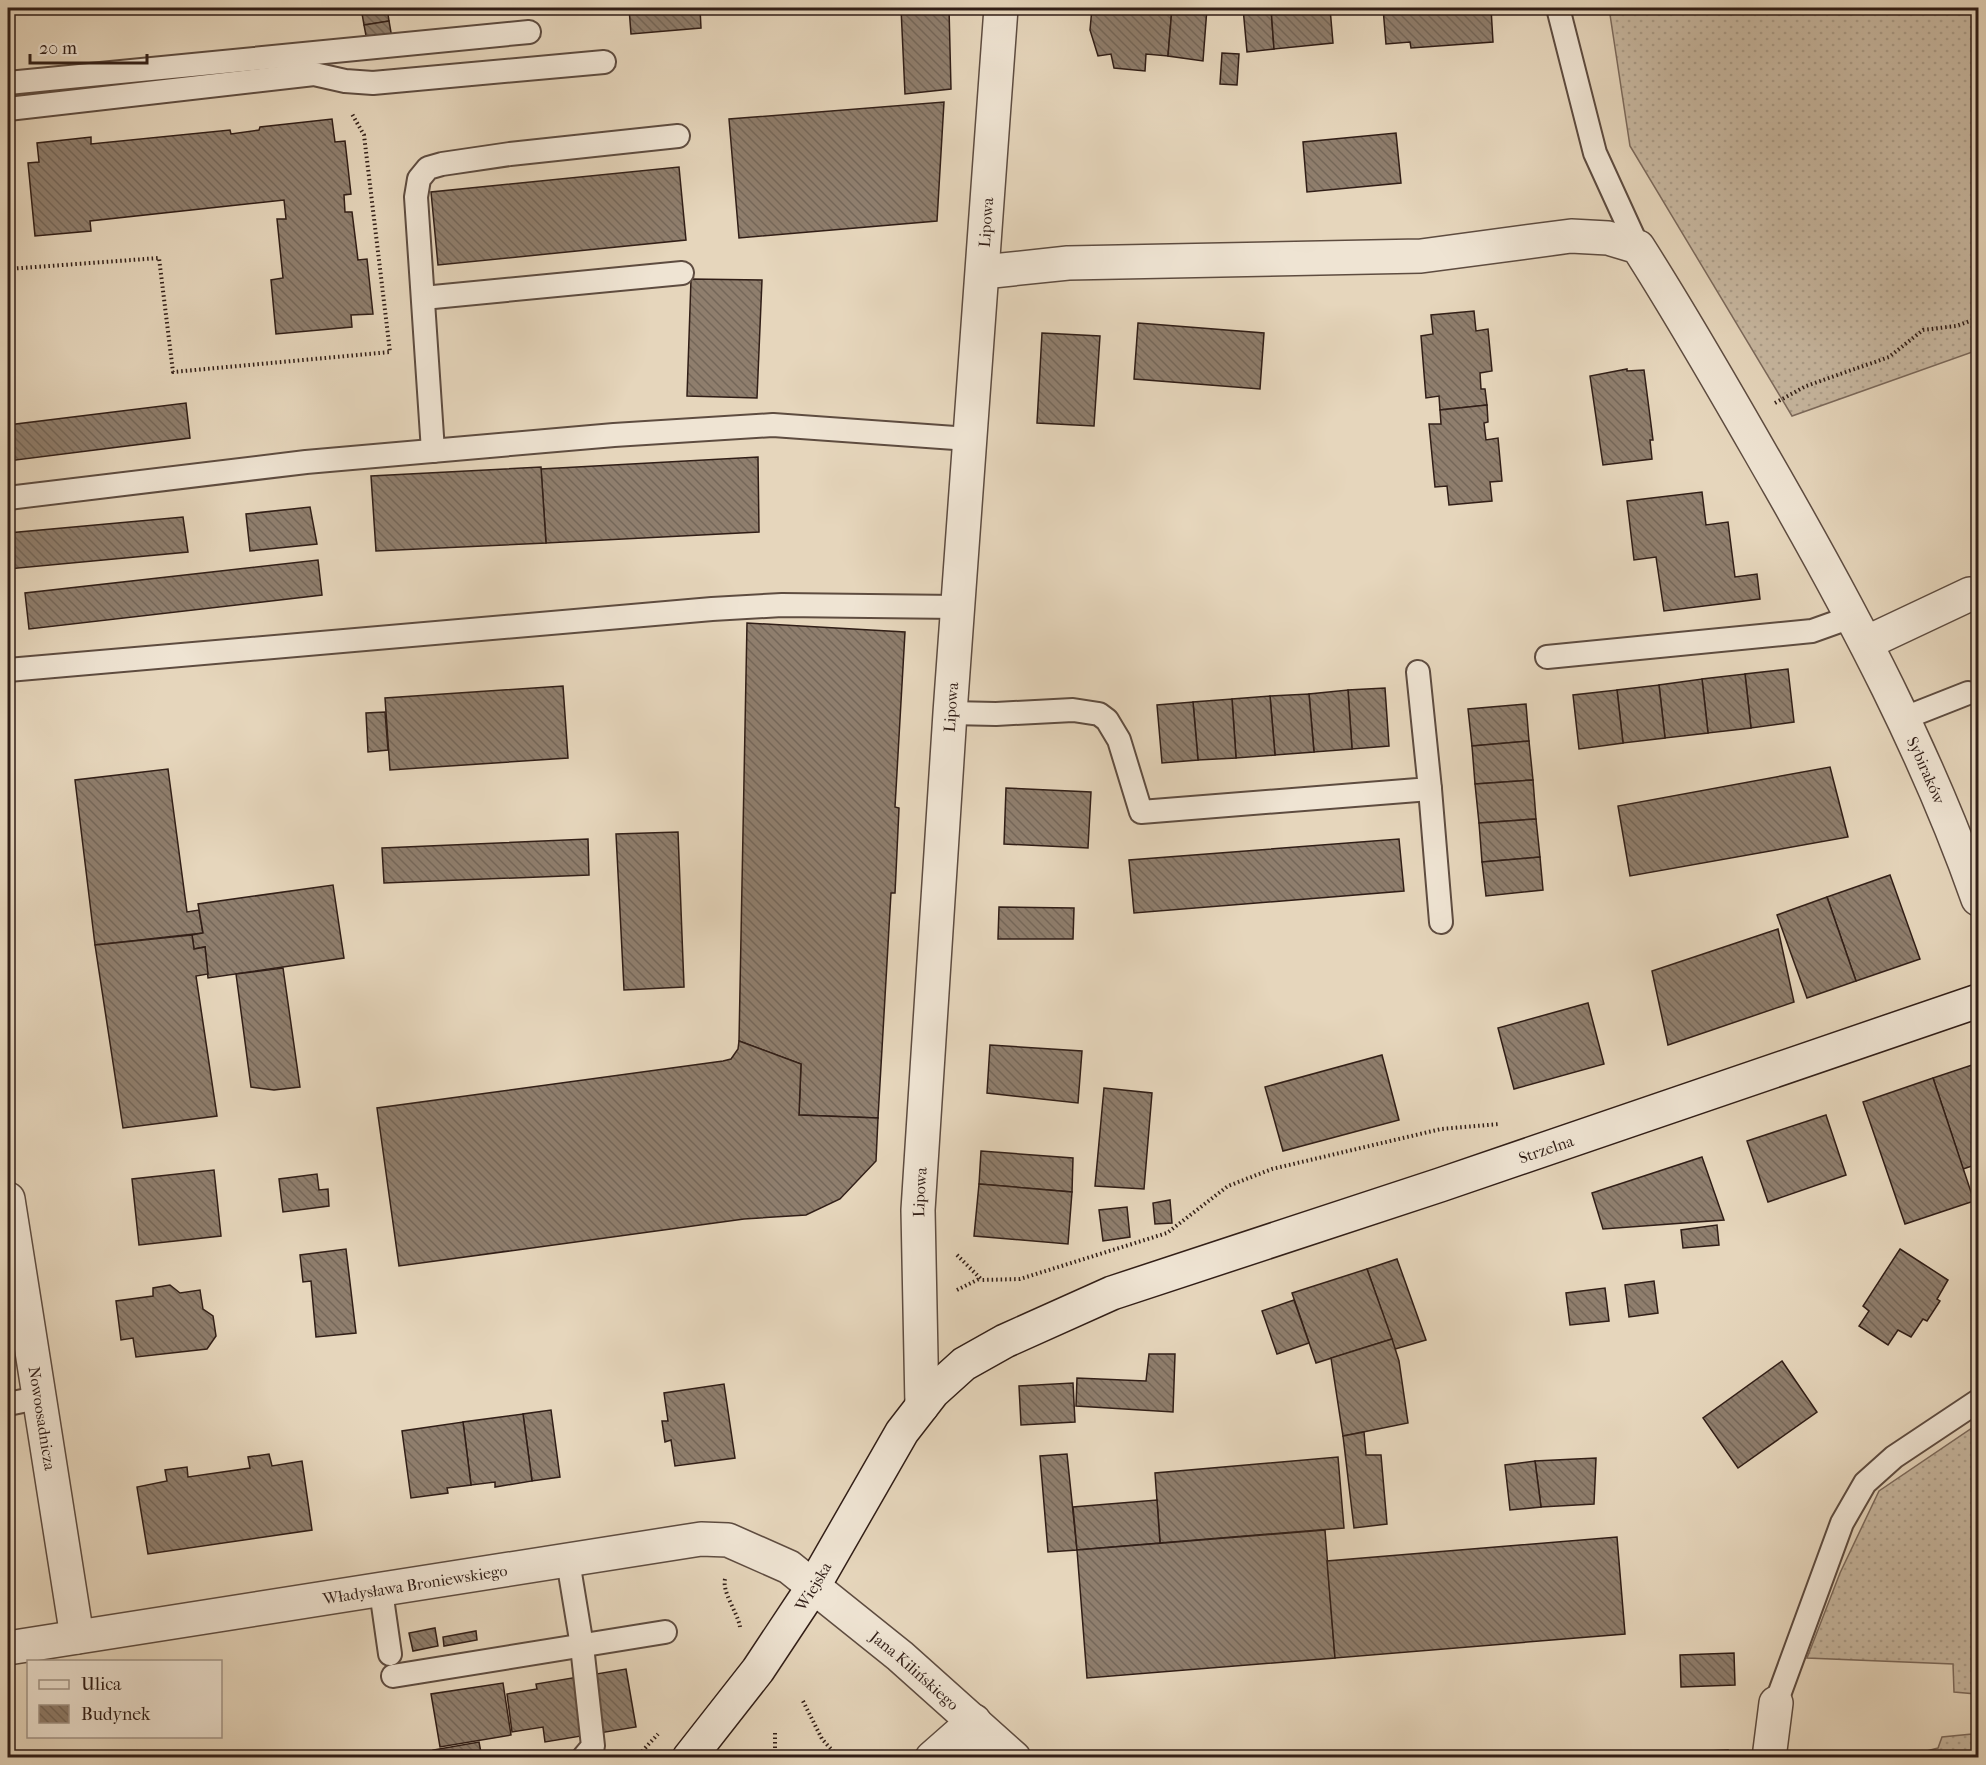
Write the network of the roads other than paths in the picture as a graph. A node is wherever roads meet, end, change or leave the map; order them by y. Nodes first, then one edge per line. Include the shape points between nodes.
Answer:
1 (1001, 8) edge
2 (1558, 8) edge
3 (529, 32) dead end
4 (604, 62) dead end
5 (8, 83) edge
6 (8, 109) edge
7 (678, 136) dead end
8 (1638, 247) junction
9 (983, 272) junction
10 (682, 273) dead end
11 (423, 298) junction
12 (969, 439) junction
13 (433, 451) junction
14 (8, 498) edge
15 (1974, 592) edge
16 (958, 607) junction
17 (1860, 630) junction
18 (1547, 657) dead end
19 (8, 670) edge
20 (1418, 672) dead end
21 (1968, 693) dead end
22 (950, 713) junction
23 (1902, 719) junction
24 (1430, 789) junction
25 (1978, 899) edge
26 (1441, 922) dead end
27 (1978, 1001) edge
28 (8, 1199) edge
29 (22, 1401) edge
30 (1978, 1401) edge
31 (921, 1406) junction
32 (568, 1561) junction
33 (813, 1587) junction
34 (381, 1591) junction
35 (665, 1632) dead end
36 (77, 1636) junction
37 (582, 1646) junction
38 (8, 1648) edge
39 (1776, 1703) joint
40 (974, 1721) junction
41 (583, 1758) edge
42 (689, 1758) edge
43 (932, 1758) edge
44 (972, 1758) edge
45 (1014, 1758) edge
46 (1768, 1758) edge

1 - 9 street, Lipowa
2 - 8 lane via 1595,153
3 - 5 lane
4 - 6 lane via 373,83 314,74
7 - 11 lane via 510,154 428,168 419,178 416,196
8 - 9 street via 1608,238 1571,236 1421,256 1068,263
8 - 17 street, Sybiraków via 1698,342
9 - 12 street, Lipowa
10 - 11 lane
11 - 13 lane
12 - 13 lane via 773,425
12 - 16 street, Lipowa
13 - 14 lane via 306,462
15 - 17 street
16 - 19 lane via 782,605 712,609
16 - 22 street, Lipowa
17 - 18 lane via 1812,631
17 - 23 street, Sybiraków
20 - 24 lane
21 - 23 lane
22 - 24 lane via 1073,710 1099,714 1119,740 1141,812
22 - 31 street, Lipowa via 918,1225
23 - 25 street, Sybiraków via 1938,795
24 - 26 lane
27 - 31 street, Strzelna via 1112,1293 974,1358 944,1381
28 - 29 street, Nowoosadnicza
29 - 36 street, Nowoosadnicza
30 - 39 lane via 1894,1457 1865,1483 1842,1523
31 - 33 street, Wiejska via 884,1460
32 - 33 street, Władysława Broniewskiego via 701,1539 728,1540 782,1563
32 - 34 street, Władysława Broniewskiego
32 - 37 lane
33 - 40 street, Jana Kilińskiego
33 - 42 street, Wiejska via 758,1670
34 - 36 street, Władysława Broniewskiego
34 - 37 lane via 392,1665
35 - 37 lane
36 - 38 street, Władysława Broniewskiego
37 - 41 lane via 593,1746
39 - 46 street
40 - 43 street
40 - 44 lane
40 - 45 street, Jana Kilińskiego

